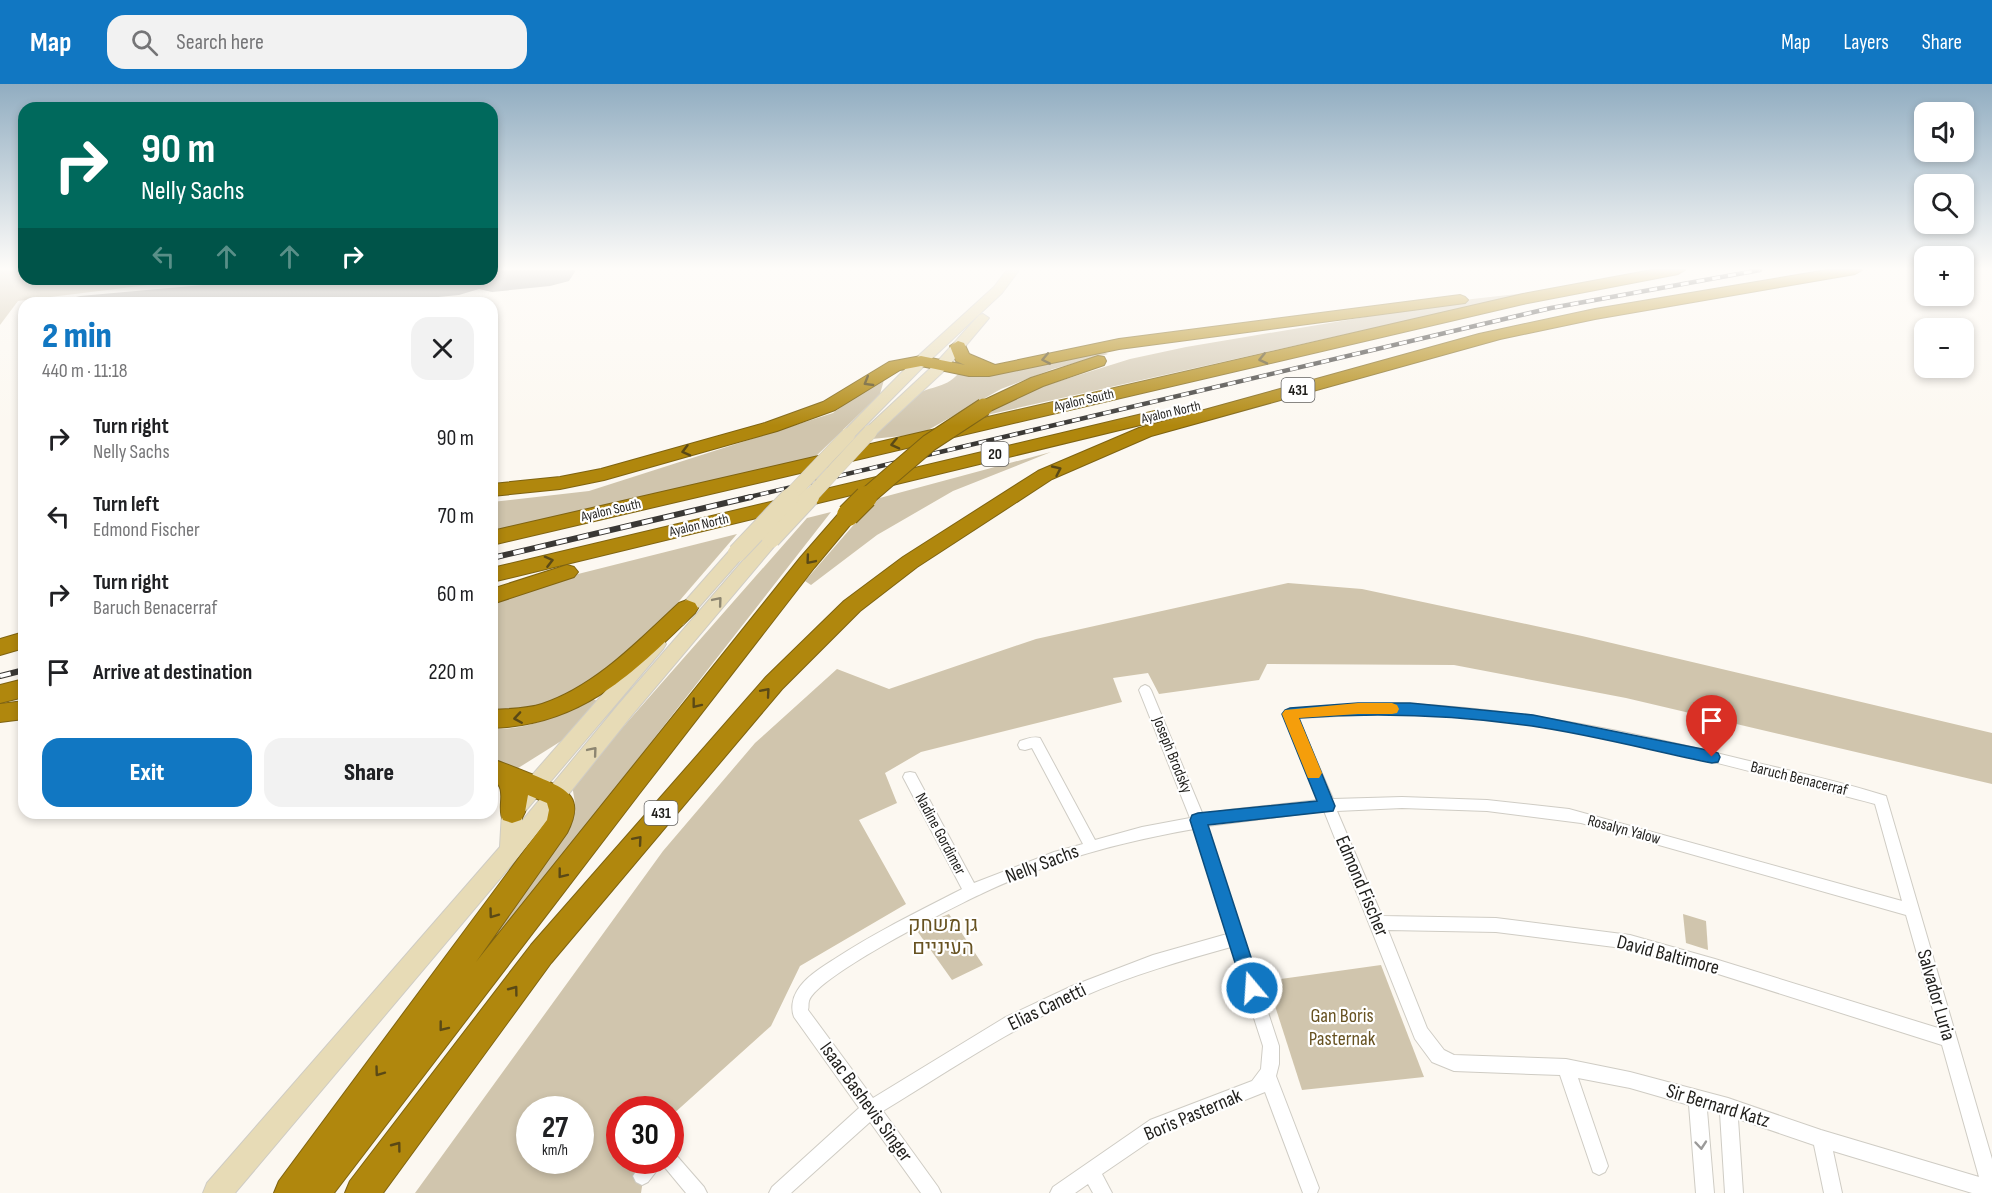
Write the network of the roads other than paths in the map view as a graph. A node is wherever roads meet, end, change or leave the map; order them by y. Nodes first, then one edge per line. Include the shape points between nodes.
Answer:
1 (964, 322) edge
2 (978, 322) edge
3 (1299, 322) edge
4 (1315, 322) edge
5 (1424, 322) edge
6 (1557, 322) edge
7 (1499, 334) junction
8 (958, 346) junction
9 (921, 361) junction
10 (941, 366) junction
11 (1004, 368) junction
12 (1091, 431) junction
13 (498, 489) edge
14 (498, 537) edge
15 (498, 574) edge
16 (498, 595) edge
17 (687, 608) junction
18 (18, 642) edge
19 (18, 646) edge
20 (0, 649) edge
21 (18, 690) edge
22 (1145, 690) dead end
23 (0, 694) edge
24 (18, 711) edge
25 (0, 713) edge
26 (1290, 714) joint
27 (498, 718) edge
28 (1025, 745) dead end
29 (499, 771) edge
30 (910, 777) dead end
31 (545, 791) junction
32 (1881, 801) joint
33 (1327, 806) junction
34 (512, 812) junction
35 (1198, 820) junction
36 (1090, 846) junction
37 (511, 850) junction
38 (971, 891) junction
39 (1912, 910) junction
40 (1377, 923) junction
41 (1236, 939) junction
42 (800, 1012) joint
43 (1949, 1039) junction
44 (1438, 1056) joint
45 (1566, 1067) junction
46 (1268, 1078) junction
47 (1697, 1098) junction
48 (1728, 1107) junction
49 (872, 1108) junction
50 (1821, 1139) junction
51 (1599, 1166) dead end
52 (1090, 1171) junction
53 (681, 1174) edge
54 (1310, 1188) dead end
55 (1992, 1190) edge
56 (217, 1193) edge
57 (291, 1193) edge
58 (313, 1193) edge
59 (362, 1193) edge
60 (698, 1193) edge
61 (778, 1193) edge
62 (932, 1193) edge
63 (1059, 1193) edge
64 (1103, 1193) edge
65 (1704, 1193) edge
66 (1734, 1193) edge
67 (1833, 1193) edge

1 - 9 street
2 - 8 street
3 -> 11 highway via 1119,344
4 -> 58 highway, 431, bridge via 1108,358 1037,382 984,407 899,465 807,563
5 -> 14 highway, Ayalon South / 20
6 - 7 highway, Ayalon North / 20
7 - 12 highway, Ayalon North / 20
59 -> 7 highway, 431 via 541,954 728,735 831,625 910,562 1045,476 1145,432
8 - 10 street
8 - 11 highway via 962,357 978,365
9 - 10 highway
9 -> 13 highway via 895,366 829,406 761,429 604,474
9 - 17 street, bridge
10 - 11 highway via 969,371
31 -> 10 street, bridge via 870,432
15 -> 12 highway, Ayalon North / 20
12 - 16 highway via 1041,448 544,578
17 -> 27 highway via 634,658 584,694 532,715
17 - 31 street via 592,722
18 - 20 highway
19 - 20 highway
21 - 23 highway
22 - 35 street, Joseph Brodsky
24 - 25 highway
26 - 32 street, Baruch Benacerraf via 1358,708 1410,709 1533,721 1691,752
26 - 33 street, Edmond Fischer
28 - 36 street via 1035,742
29 - 31 highway
29 - 34 highway via 513,783 516,795
30 - 38 street, Nadine Gordimer
31 - 34 street
31 - 37 street
31 -> 57 highway via 561,802 558,825
32 - 39 street, Salvador Luria
33 - 35 street, Nelly Sachs
33 - 39 street, Rosalyn Yalow via 1413,803 1570,816
33 - 40 street, Edmond Fischer
34 - 37 street
35 - 36 street, Nelly Sachs
35 - 41 street, Joseph Brodsky
36 - 38 street, Nelly Sachs
37 - 56 street
38 - 42 street, Nelly Sachs via 913,921 813,983 802,997
39 - 43 street, Salvador Luria
40 - 43 street, David Baltimore via 1496,925 1630,942
40 - 44 street, Edmond Fischer via 1421,1034
41 - 46 street, Joseph Brodsky via 1271,1046
41 - 49 street, Elias Canetti via 1153,962 1078,991 1010,1024
42 - 49 street, Isaac Bashevis Singer
43 - 55 street, Salvador Luria
44 - 45 street, Sir Bernard Katz via 1454,1064
45 - 47 street, Sir Bernard Katz
45 - 51 street
46 - 52 street, Boris Pasternak via 1258,1088 1156,1126
46 - 54 street
47 - 48 street, Sir Bernard Katz
47 -> 65 street
48 - 50 street, Sir Bernard Katz
48 - 66 street
49 - 61 street, Elias Canetti
49 - 62 street, Isaac Bashevis Singer
50 - 55 street, Sir Bernard Katz
50 - 67 street
52 - 63 street, Boris Pasternak
52 - 64 street
53 - 60 street

